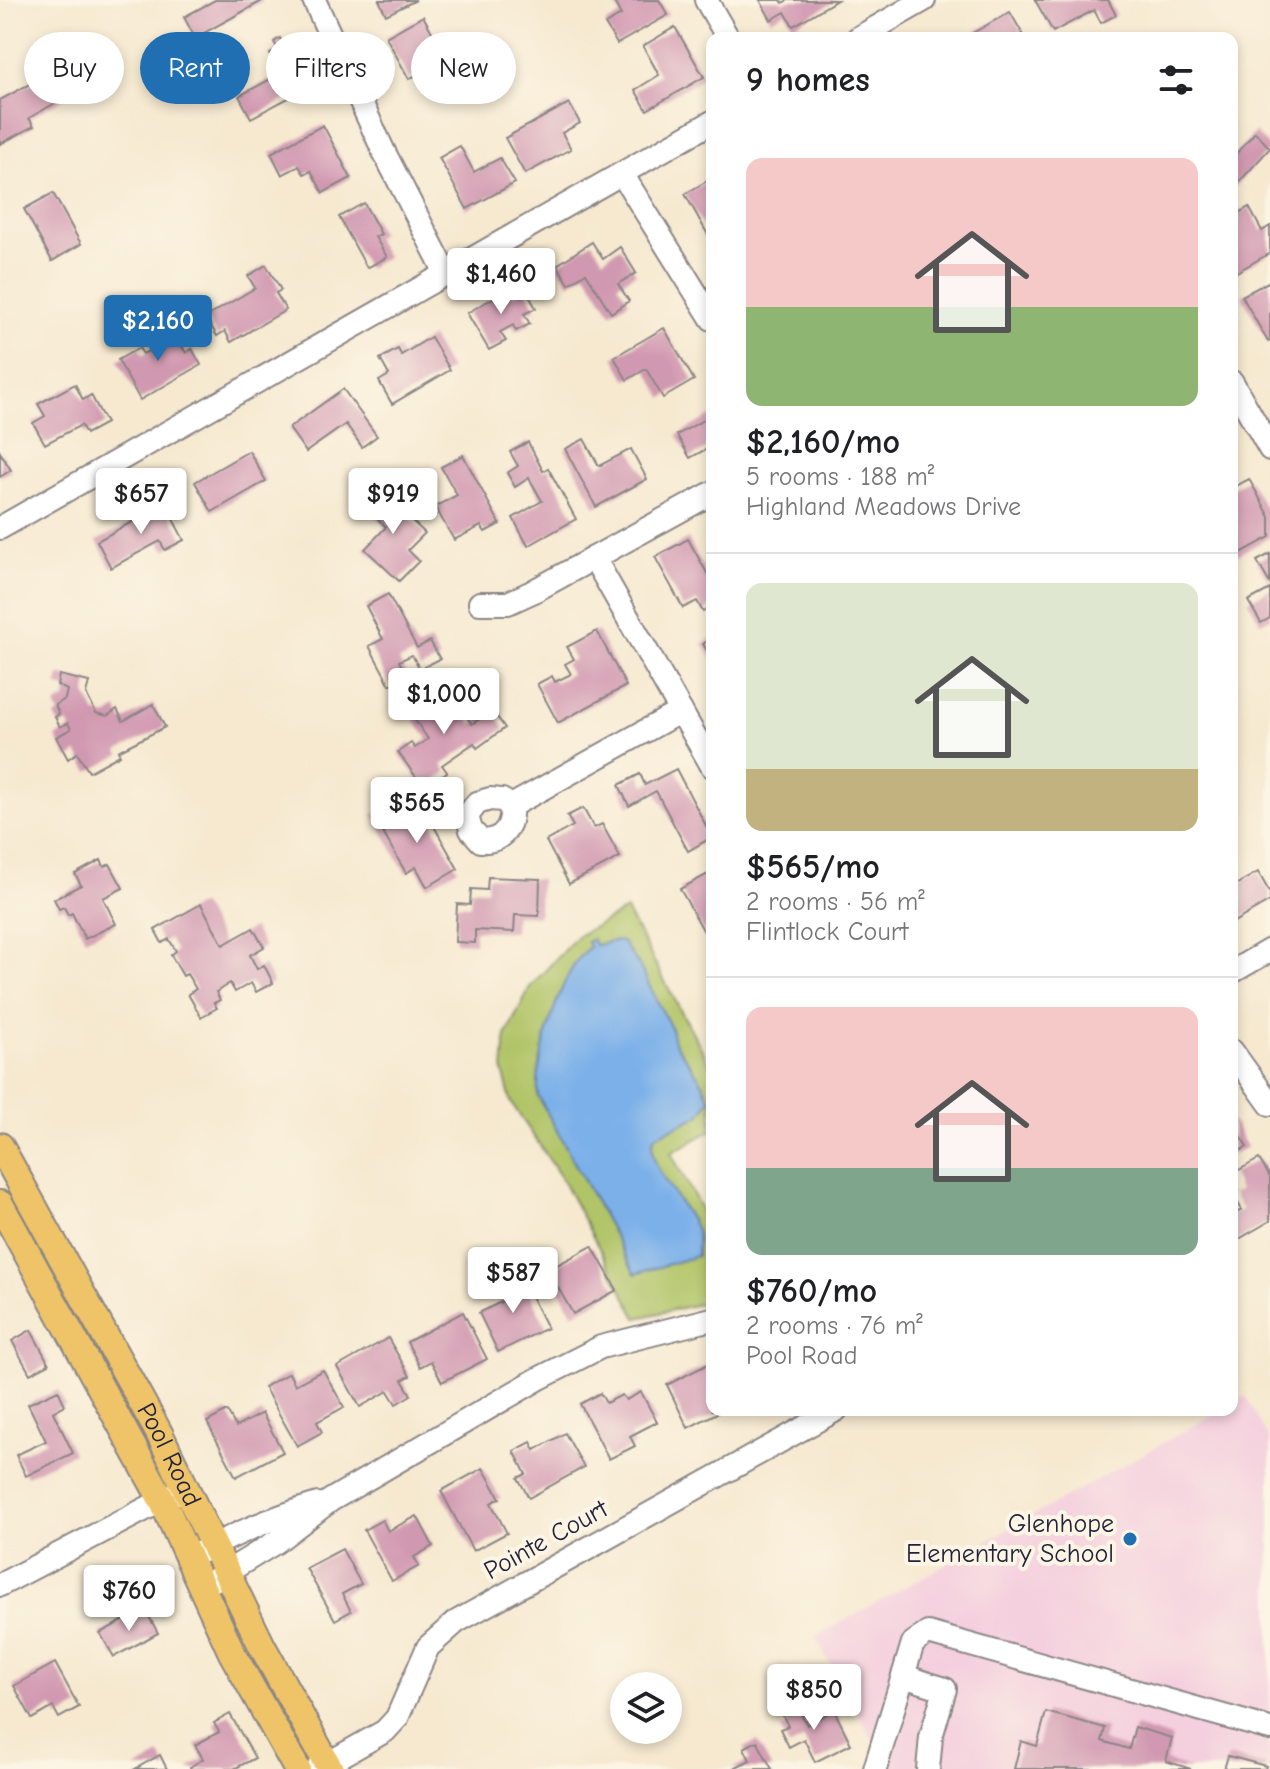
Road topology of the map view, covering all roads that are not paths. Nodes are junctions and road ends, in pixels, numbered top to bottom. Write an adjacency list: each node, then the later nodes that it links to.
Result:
1 (314, 0): 8 (street)
2 (706, 0): 4 (street)
3 (924, 0): 5 (street)
4 (725, 32)
5 (868, 32)
6 (706, 125): 7 (street)
7 (622, 174): 8 (street); 9 (street)
8 (447, 275): 13 (street)
9 (706, 309)
10 (1238, 393): 11 (street)
11 (1270, 449)
12 (706, 496): 14 (street)
13 (0, 528)
14 (594, 558): 15 (street); 16 (street)
15 (480, 603)
16 (681, 711): 17 (street); 18 (street)
17 (706, 755)
18 (511, 806)
19 (1270, 950): 20 (street)
20 (1238, 969)
21 (1238, 1059): 22 (street)
22 (1270, 1104)
23 (0, 1146): 27 (main road, Pool Road)
24 (0, 1204): 28 (main road, Pool Road)
25 (706, 1321): 29 (street)
26 (825, 1416): 37 (street, Pointe Court)
27 (187, 1486): 28 (street); 30 (main road, Pool Road)
28 (162, 1500): 31 (main road, Pool Road); 33 (street)
29 (331, 1500): 30 (street); 32 (street)
30 (213, 1546): 31 (street); 32 (main road, Pool Road)
31 (189, 1558): 34 (main road, Pool Road)
32 (225, 1574): 34 (street); 37 (main road, Pool Road)
33 (0, 1585)
34 (200, 1587): 38 (main road, Pool Road)
35 (903, 1676): 36 (street); 39 (street); 40 (street)
36 (1270, 1729)
37 (325, 1767)
38 (297, 1769)
39 (875, 1769)
40 (928, 1769)

